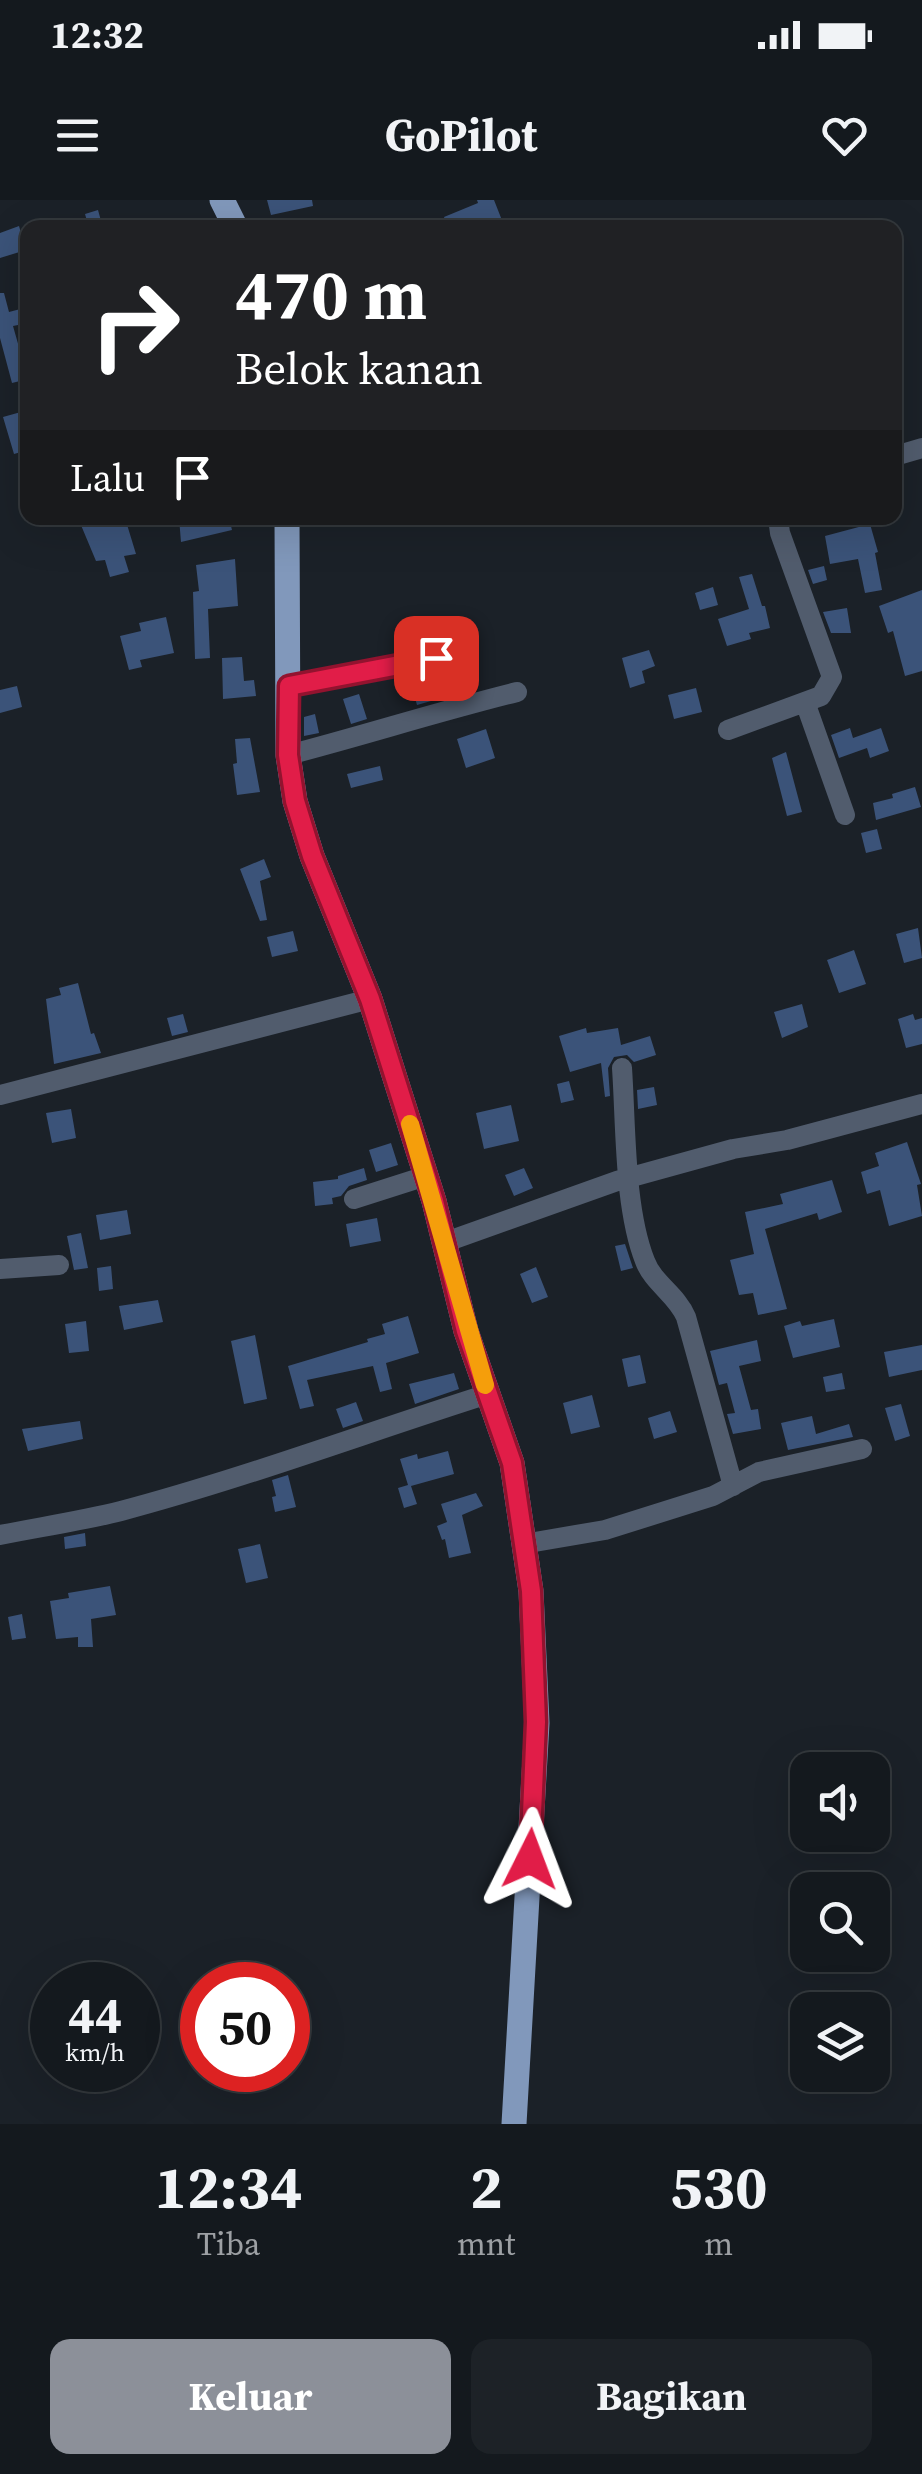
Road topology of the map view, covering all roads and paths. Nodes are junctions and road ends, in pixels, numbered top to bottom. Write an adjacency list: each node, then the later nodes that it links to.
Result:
1 (290, 525): 4 (main road)
2 (779, 525): 6 (street)
3 (436, 658): 4 (street)
4 (289, 686): 8 (main road)
5 (516, 692): 8 (street)
6 (805, 702): 7 (street); 9 (street)
7 (728, 730)
8 (288, 755): 10 (main road)
9 (844, 816)
10 (370, 999): 12 (street); 14 (main road)
11 (622, 1068): 15 (street)
12 (0, 1095)
13 (922, 1104): 15 (street)
14 (426, 1176): 16 (street); 17 (main road)
15 (628, 1179): 17 (street); 22 (street)
16 (354, 1199)
17 (444, 1243): 20 (main road)
18 (59, 1265): 19 (street)
19 (0, 1269)
20 (488, 1394): 23 (street); 24 (main road)
21 (862, 1449): 22 (street)
22 (733, 1486): 24 (street)
23 (0, 1534)
24 (523, 1544): 25 (main road)
25 (514, 2124)

